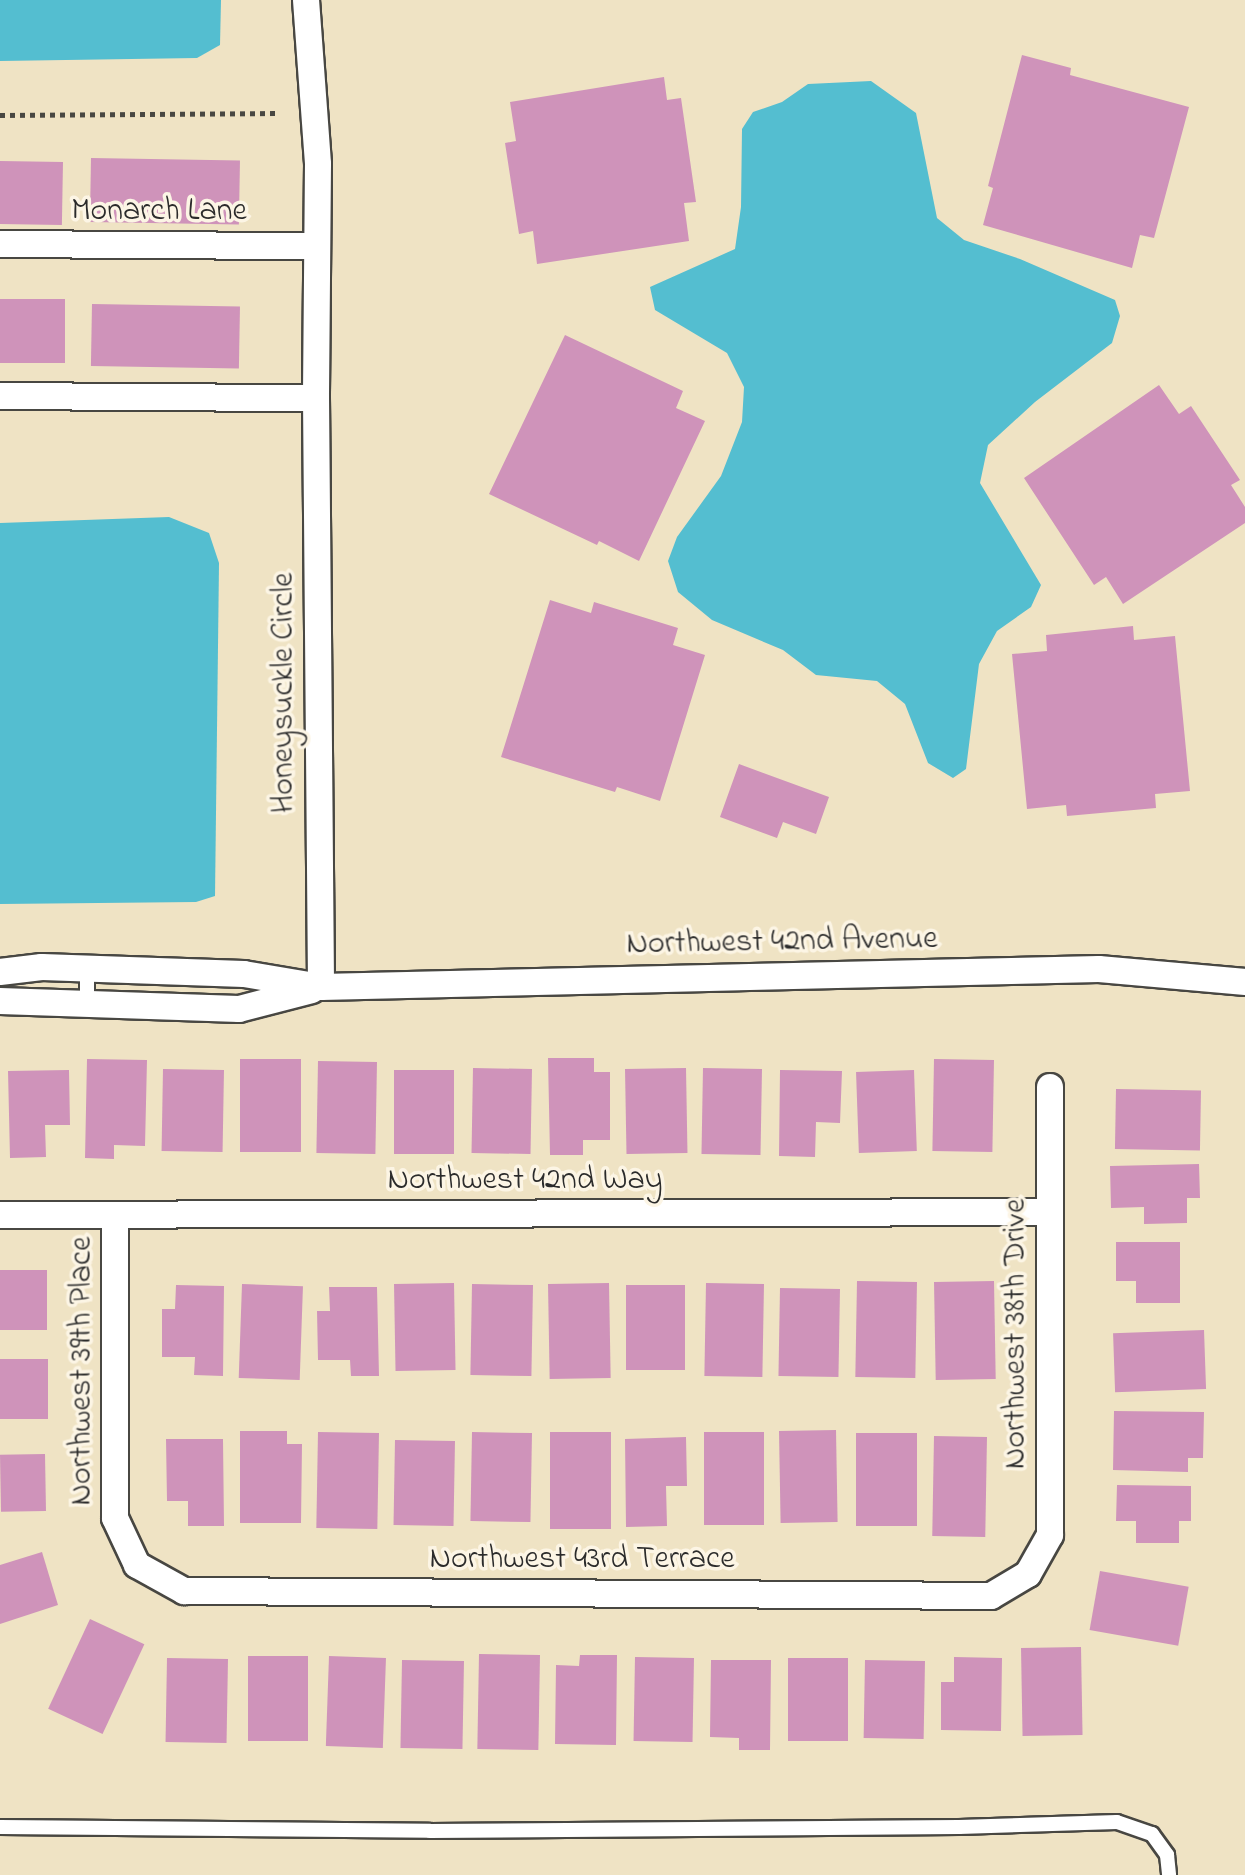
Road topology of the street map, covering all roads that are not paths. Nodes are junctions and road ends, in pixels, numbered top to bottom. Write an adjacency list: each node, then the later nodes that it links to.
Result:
1 (306, 0): 3 (street, Honeysuckle Circle)
2 (0, 244): 3 (street, Monarch Lane)
3 (317, 246): 5 (street, Honeysuckle Circle)
4 (0, 396): 5 (street)
5 (316, 398): 9 (street, Honeysuckle Circle)
6 (87, 969): 7 (street, Northwest 42nd Avenue); 9 (street, Northwest 42nd Avenue); 11 (lane)
7 (0, 972)
8 (1245, 982): 9 (street, Northwest 42nd Avenue)
9 (321, 987): 11 (street, Northwest 42nd Avenue)
10 (0, 1001): 11 (street, Northwest 42nd Avenue)
11 (87, 1006)
12 (1050, 1087): 13 (street, Northwest 38th Drive)
13 (1050, 1212): 15 (street, Northwest 42nd Way); 17 (street, Northwest 38th Drive)
14 (0, 1215): 15 (street, Northwest 42nd Way)
15 (115, 1215): 16 (street, Northwest 39th Place)
16 (137, 1564): 17 (street, Northwest 43rd Terrace)
17 (1028, 1574)
18 (0, 1827): 19 (lane)
19 (1169, 1875)

